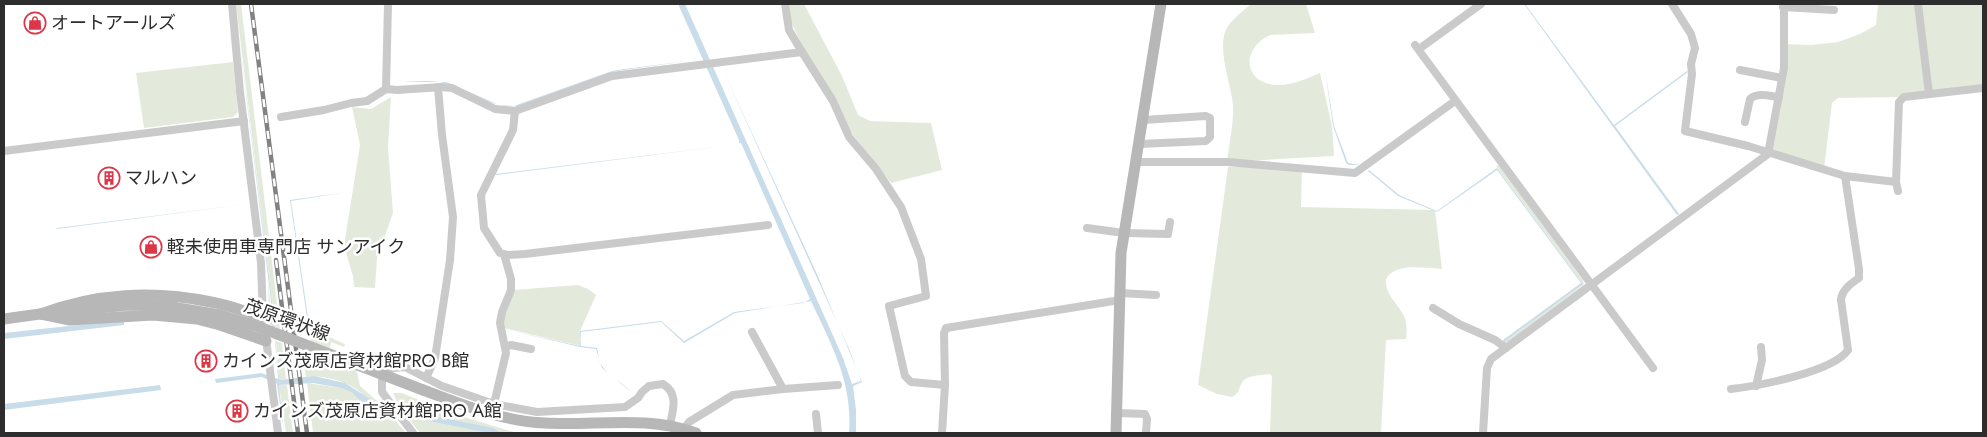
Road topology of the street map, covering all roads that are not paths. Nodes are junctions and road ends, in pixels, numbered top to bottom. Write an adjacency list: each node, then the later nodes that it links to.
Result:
1 (232, 4): 22 (street)
2 (388, 4): 15 (street)
3 (785, 4): 10 (street)
4 (1161, 4): 21 (main road)
5 (1481, 4): 18 (street)
6 (1672, 4): 26 (street)
7 (1918, 4): 16 (street)
8 (1784, 6): 9 (street); 12 (street)
9 (1834, 10)
10 (802, 52): 19 (street); 52 (street)
11 (1740, 70): 12 (street)
12 (1782, 78): 17 (street)
13 (438, 87): 15 (street); 19 (street); 50 (street)
14 (1983, 88): 16 (street)
15 (386, 89): 20 (street)
16 (1928, 94): 29 (street)
17 (1779, 97): 23 (street); 26 (street)
18 (1455, 101): 27 (street); 36 (street)
19 (515, 111): 35 (street)
20 (281, 117)
21 (1143, 120): 24 (main road); 24 (street)
22 (244, 121): 25 (street); 41 (street)
23 (1745, 122)
24 (1140, 144): 27 (main road)
25 (4, 151)
26 (1768, 154): 28 (street); 36 (street)
27 (1137, 162): 34 (main road)
28 (1845, 176): 29 (street); 53 (street)
29 (1896, 182): 30 (street)
30 (1898, 191)
31 (1170, 222): 34 (street)
32 (768, 225): 35 (street)
33 (1087, 228): 34 (street)
34 (1124, 233): 38 (main road)
35 (504, 254): 45 (street)
36 (1591, 285): 47 (street); 49 (street)
37 (1156, 295): 38 (street)
38 (1120, 297): 52 (street); 57 (main road)
39 (1433, 308): 47 (street)
40 (41, 314): 41 (main road); 42 (main road, 茂原環状線); 44 (main road); 59 (main road, 茂原環状線, bridge)
41 (263, 317): 44 (street)
42 (4, 319)
43 (752, 332): 54 (street)
44 (266, 341): 61 (street)
45 (506, 347): 48 (street); 56 (street)
46 (1761, 347): 53 (street)
47 (1506, 348): 68 (street)
48 (531, 349)
49 (1653, 368)
50 (426, 378): 56 (street); 62 (street)
51 (838, 385): 54 (street)
52 (945, 385): 65 (street)
53 (1756, 386): 55 (street)
54 (782, 389): 60 (street)
55 (1731, 389)
56 (494, 404): 59 (street)
57 (1118, 413): 66 (main road); 67 (street)
58 (816, 414): 64 (street)
59 (670, 425): 60 (main road, 茂原環状線)
60 (684, 429): 63 (main road, 茂原環状線)
61 (278, 433)
62 (413, 433)
63 (696, 433)
64 (818, 433)
65 (942, 433)
66 (1116, 433)
67 (1146, 433)
68 (1483, 433)

